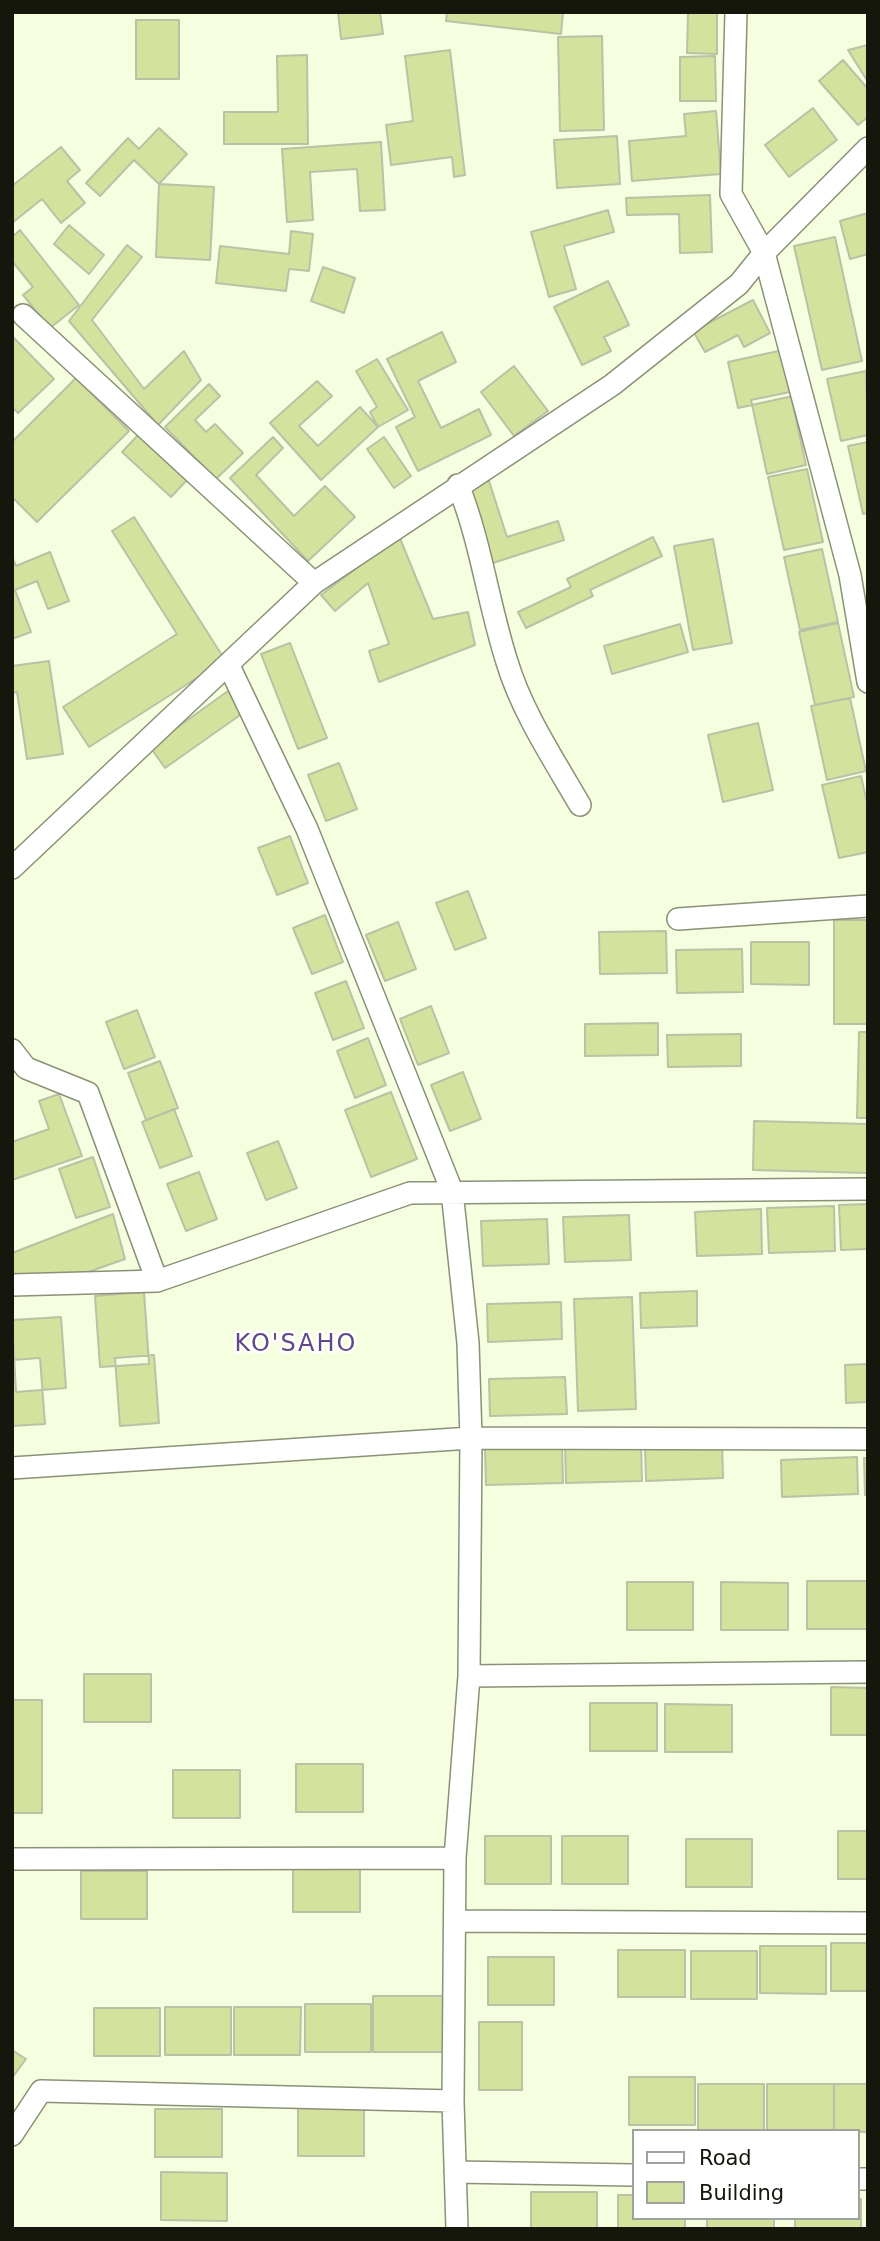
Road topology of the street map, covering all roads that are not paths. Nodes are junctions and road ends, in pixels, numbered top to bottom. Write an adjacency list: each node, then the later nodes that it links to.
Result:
1 (736, 12): 3 (street)
2 (868, 148): 3 (street)
3 (764, 253): 5 (street); 8 (street)
4 (23, 315): 6 (street)
5 (458, 485): 6 (street); 9 (street)
6 (314, 583): 7 (street)
7 (229, 666): 10 (street); 15 (street)
8 (868, 682)
9 (580, 805)
10 (12, 868)
11 (868, 906): 12 (street)
12 (678, 919)
13 (12, 1050): 16 (street)
14 (868, 1189): 15 (street)
15 (452, 1191): 16 (street); 18 (street)
16 (157, 1281): 17 (street)
17 (12, 1285)
18 (471, 1438): 19 (street); 20 (street); 22 (street)
19 (868, 1439)
20 (12, 1468)
21 (868, 1672): 22 (street)
22 (469, 1676): 24 (street)
23 (12, 1858): 24 (street)
24 (455, 1858): 25 (street)
25 (455, 1921): 26 (street); 27 (street)
26 (868, 1923)
27 (453, 2101): 28 (street); 29 (street)
28 (12, 2136)
29 (455, 2172): 30 (street); 31 (street)
30 (632, 2175)
31 (457, 2229)

